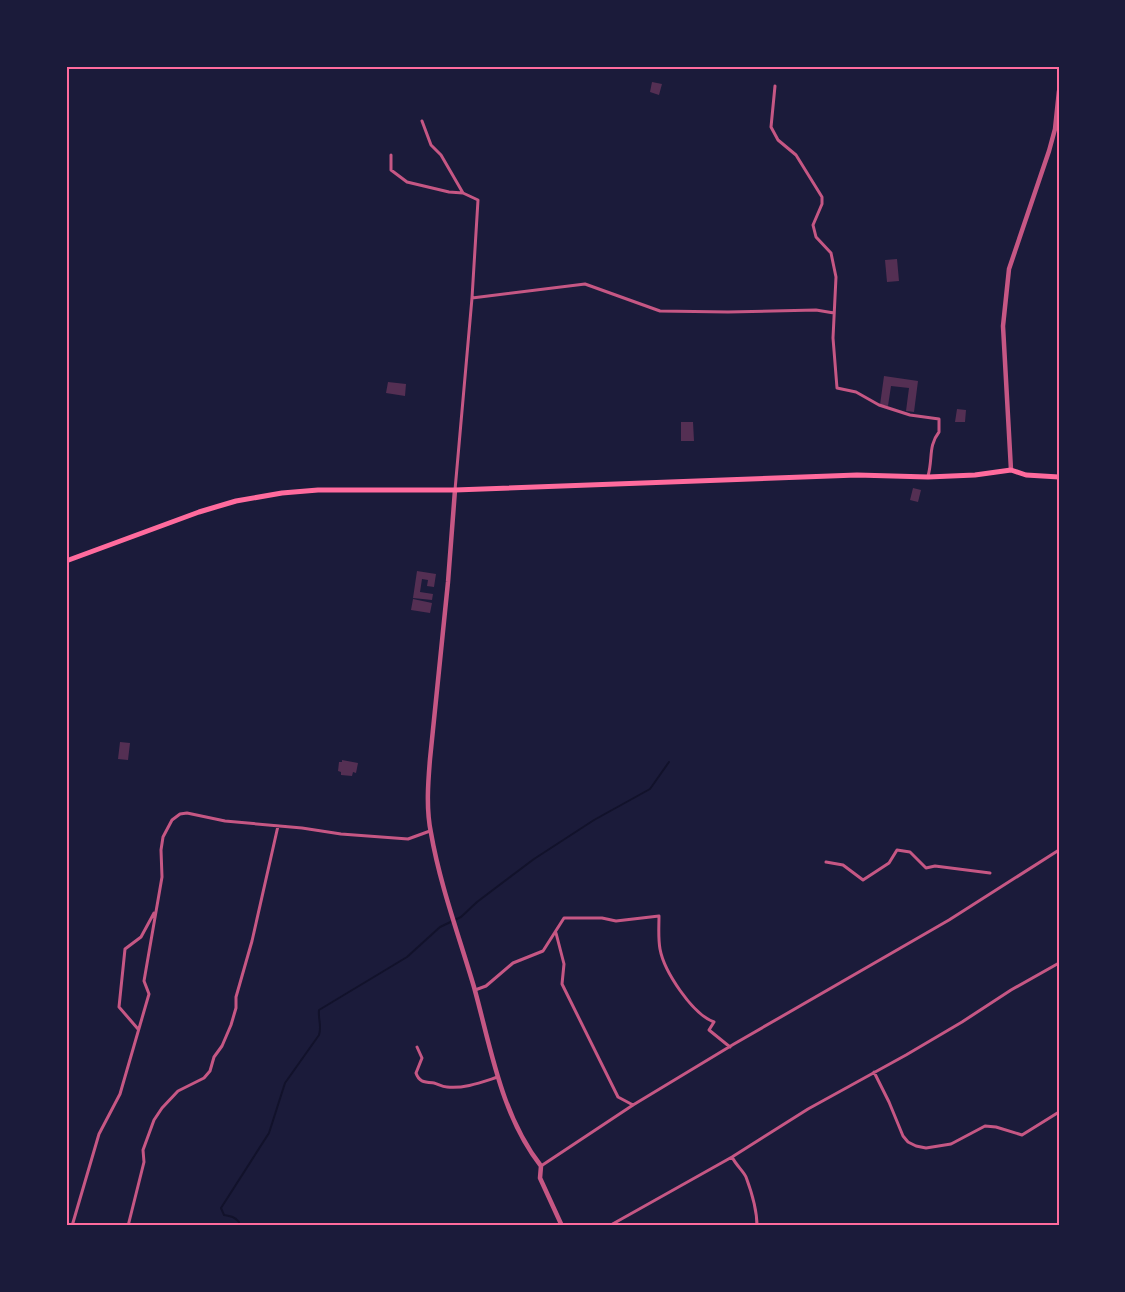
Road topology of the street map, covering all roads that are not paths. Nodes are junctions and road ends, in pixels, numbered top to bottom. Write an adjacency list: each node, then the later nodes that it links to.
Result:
1 (775, 86): 7 (street)
2 (1059, 91): 8 (street)
3 (422, 122): 5 (street)
4 (391, 155): 5 (street)
5 (464, 193): 6 (street)
6 (472, 298): 7 (street); 11 (street)
7 (834, 313): 9 (street)
8 (1011, 470): 9 (highway); 10 (highway)
9 (928, 477): 11 (highway)
10 (1059, 477)
11 (455, 490): 12 (highway); 14 (street)
12 (66, 561)
13 (278, 825): 14 (street); 18 (street); 32 (street)
14 (430, 831): 21 (street)
15 (1059, 850): 24 (street)
16 (826, 862): 17 (street)
17 (990, 873)
18 (155, 912): 22 (street); 22 (street)
19 (556, 931): 21 (street); 24 (street); 27 (street)
20 (1059, 963): 25 (street)
21 (475, 990): 26 (street)
22 (138, 1029): 31 (street)
23 (417, 1047): 26 (street)
24 (730, 1047): 27 (street)
25 (874, 1072): 28 (street); 29 (street)
26 (498, 1077): 30 (street)
27 (633, 1105): 30 (street)
28 (1059, 1112)
29 (732, 1157): 34 (street); 35 (street)
30 (541, 1166): 33 (street)
31 (72, 1226)
32 (128, 1226)
33 (562, 1226)
34 (609, 1226)
35 (757, 1226)

